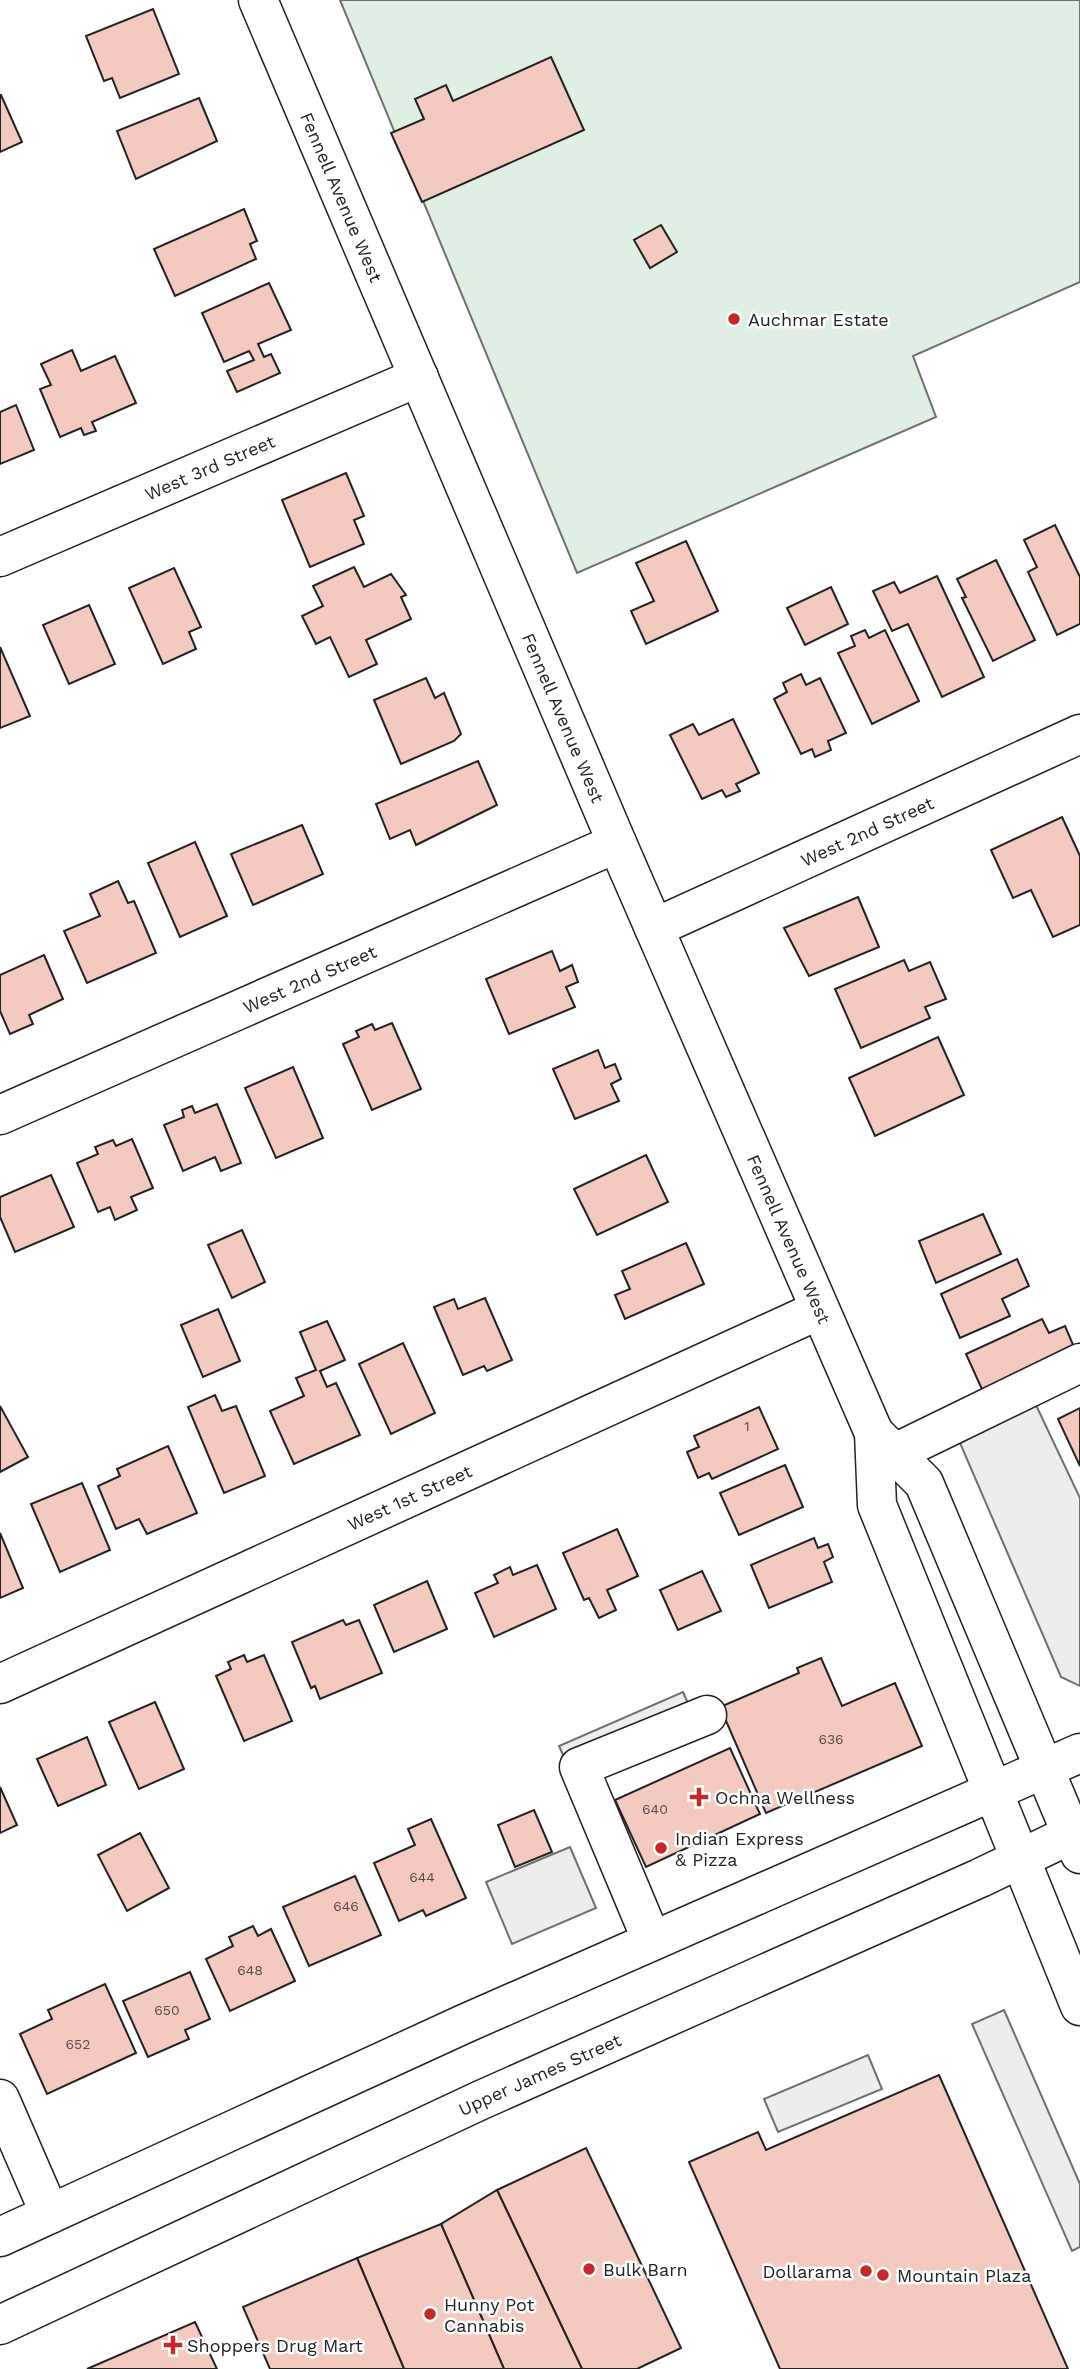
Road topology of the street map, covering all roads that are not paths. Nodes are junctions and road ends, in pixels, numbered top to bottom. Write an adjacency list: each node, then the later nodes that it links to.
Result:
1 (258, 0): 2 (main road, Fennell Avenue West)
2 (419, 377): 3 (main road, West 3rd Street); 5 (main road, Fennell Avenue West)
3 (0, 557)
4 (1080, 734): 6 (main road, West 2nd Street)
5 (617, 843): 6 (main road, Fennell Avenue West); 7 (main road, West 2nd Street)
6 (654, 928): 8 (main road, Fennell Avenue West)
7 (0, 1115)
8 (819, 1310): 10 (main road, Fennell Avenue West); 11 (main road, West 1st Street)
9 (1080, 1363): 10 (main road)
10 (884, 1443): 14 (main road, Fennell Avenue West); 15 (main road, Fennell Avenue West)
11 (0, 1684)
12 (707, 1715): 18 (main road)
13 (1080, 1752): 14 (main road)
14 (1043, 1769): 15 (main road); 16 (main road, Fennell Avenue West)
15 (993, 1791): 17 (main road, Fennell Avenue West); 18 (main road)
16 (1072, 1830): 17 (main road, Upper James Street)
17 (1014, 1843): 19 (main road, Fennell Avenue West); 23 (main road, Upper James Street)
18 (652, 1941): 21 (main road)
19 (1080, 2006)
20 (0, 2099): 21 (main road)
21 (50, 2214): 22 (main road)
22 (0, 2236)
23 (0, 2325)

